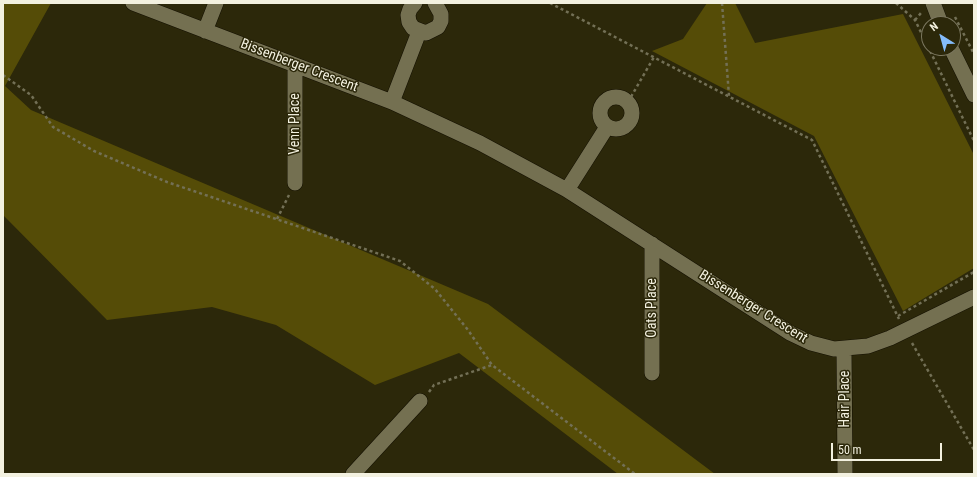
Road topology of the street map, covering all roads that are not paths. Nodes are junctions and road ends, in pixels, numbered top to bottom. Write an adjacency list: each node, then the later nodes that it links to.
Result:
1 (133, 3): 7 (street, Bissenberger Crescent)
2 (216, 3): 7 (street)
3 (415, 3): 8 (street)
4 (434, 3): 8 (street)
5 (933, 3): 6 (street)
6 (938, 16)
7 (206, 31): 10 (street, Bissenberger Crescent)
8 (419, 32): 12 (street)
9 (955, 56): 11 (street)
10 (295, 65): 12 (street, Bissenberger Crescent); 14 (street, Venn Place)
11 (974, 95)
12 (392, 102): 15 (street, Bissenberger Crescent)
13 (607, 127): 13 (street); 15 (street)
14 (295, 183)
15 (567, 190): 16 (street, Bissenberger Crescent)
16 (652, 244): 18 (street, Bissenberger Crescent); 19 (street, Oats Place)
17 (974, 297): 18 (street, Bissenberger Crescent)
18 (844, 349): 22 (street, Hair Place)
19 (652, 373)
20 (420, 401): 21 (street)
21 (352, 474)
22 (845, 474)

